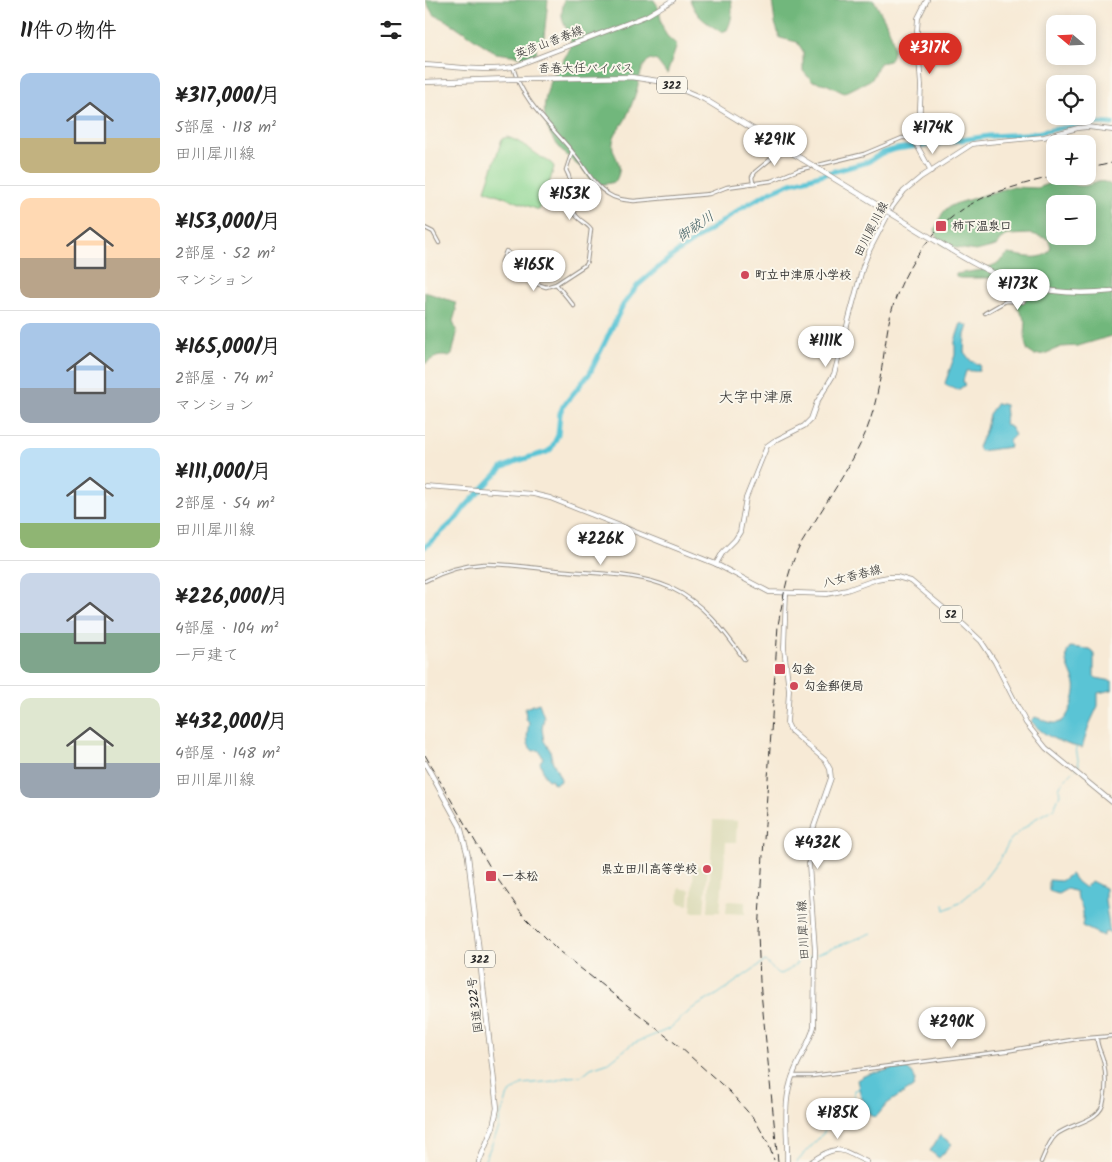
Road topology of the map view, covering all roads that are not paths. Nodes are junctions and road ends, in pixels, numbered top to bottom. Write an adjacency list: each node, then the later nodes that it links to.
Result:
1 (673, 0): 4 (main road, 英彦山香春線)
2 (927, 0): 7 (main road)
3 (425, 65): 4 (main road, 英彦山香春線)
4 (513, 67): 9 (street)
5 (425, 82): 8 (highway, 香春大任バイパス / 322, bridge)
6 (1112, 130): 10 (main road)
7 (914, 139): 10 (main road); 11 (street)
8 (785, 148): 11 (street); 16 (highway, 香春大任バイパス / 322, bridge)
9 (572, 152): 11 (street); 15 (street)
10 (931, 171): 21 (main road, 田川犀川線)
11 (753, 182)
12 (425, 228): 13 (street)
13 (439, 244)
14 (508, 266): 15 (street)
15 (556, 284): 18 (street)
16 (1032, 288): 17 (highway, 香春大任バイパス / 322); 19 (street)
17 (1112, 291)
18 (574, 306)
19 (985, 313)
20 (425, 486): 21 (main road, 八女香春線 / 52)
21 (716, 564): 23 (main road, 八女香春線 / 52)
22 (425, 581): 24 (street)
23 (786, 593): 26 (main road, 八女香春線 / 52); 29 (main road, 田川犀川線)
24 (744, 659)
25 (425, 763): 30 (highway, 国道322号 / 322)
26 (1112, 802)
27 (1112, 1036): 28 (street)
28 (1097, 1038): 29 (street); 34 (street)
29 (793, 1076): 31 (main road, 田川犀川線)
30 (479, 1162)
31 (787, 1162)
32 (811, 1162): 33 (main road)
33 (867, 1162)
34 (1041, 1162)

